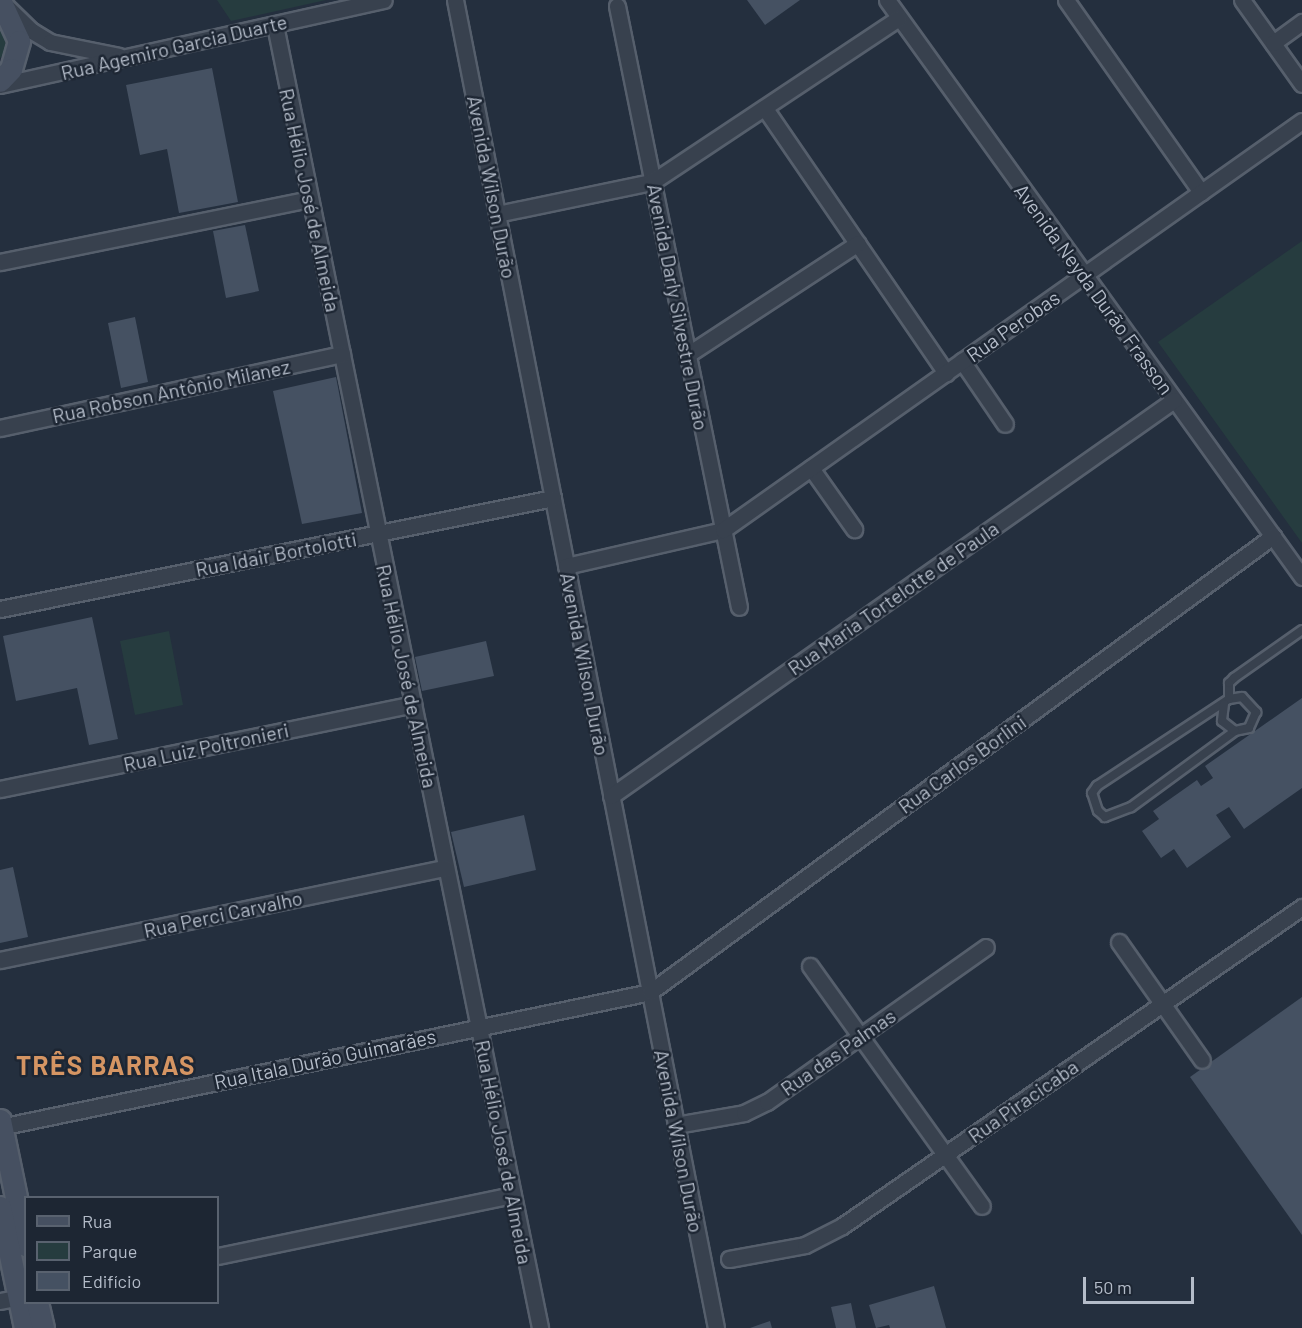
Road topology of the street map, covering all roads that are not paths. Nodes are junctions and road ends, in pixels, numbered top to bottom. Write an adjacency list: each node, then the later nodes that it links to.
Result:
1 (0, 0): 12 (street); 13 (main road)
2 (384, 0): 10 (street, Rua Agemiro Garcia Duarte)
3 (455, 0): 21 (street, Avenida Wilson Durão)
4 (887, 0): 8 (street, Avenida Neyda Durão Frasson)
5 (1066, 0): 19 (street)
6 (1242, 0): 11 (street)
7 (617, 6): 18 (street, Avenida Darly Silvestre Durão)
8 (900, 18): 16 (street); 24 (street, Avenida Neyda Durão Frasson)
9 (1302, 22): 11 (street)
10 (274, 25): 12 (street, Rua Agemiro Garcia Duarte); 20 (street, Rua Hélio José de Almeida)
11 (1273, 43): 14 (street)
12 (128, 57): 15 (street, Rua Agemiro Garcia Duarte)
13 (0, 81)
14 (1302, 84)
15 (0, 85)
16 (766, 110): 18 (street); 22 (street)
17 (1302, 121): 19 (street, Rua Perobas)
18 (652, 182): 21 (street); 26 (street, Avenida Darly Silvestre Durão)
19 (1201, 192): 24 (street, Rua Perobas)
20 (310, 199): 23 (street); 25 (street, Rua Hélio José de Almeida)
21 (497, 214): 33 (street, Avenida Wilson Durão)
22 (858, 243): 26 (street); 28 (street)
23 (0, 262)
24 (1084, 276): 27 (street, Rua Perobas); 29 (street, Avenida Neyda Durão Frasson)
25 (342, 354): 31 (street, Rua Robson Antônio Milanez); 36 (street, Rua Hélio José de Almeida)
26 (687, 355): 35 (street, Avenida Darly Silvestre Durão)
27 (962, 361): 28 (street, Rua Perobas); 30 (street)
28 (946, 372): 32 (street, Rua Perobas)
29 (1174, 400): 37 (street, Avenida Neyda Durão Frasson); 47 (street, Rua Maria Tortelotte de Paula)
30 (1005, 424)
31 (0, 429)
32 (811, 468): 34 (street); 35 (street, Rua Perobas)
33 (553, 498): 36 (street, Rua Idair Bortolotti); 38 (street, Avenida Wilson Durão)
34 (854, 529)
35 (723, 530): 38 (street); 40 (street, Avenida Darly Silvestre Durão)
36 (378, 533): 41 (street, Rua Idair Bortolotti); 44 (street, Rua Hélio José de Almeida)
37 (1274, 536): 39 (street, Avenida Neyda Durão Frasson); 54 (street, Rua Carlos Borlini)
38 (566, 566): 47 (street, Avenida Wilson Durão)
39 (1302, 577)
40 (739, 607)
41 (0, 609)
42 (1302, 631): 43 (lane)
43 (1226, 701): 45 (lane); 45 (lane); 45 (lane)
44 (413, 704): 46 (street, Rua Luiz Poltronieri); 48 (street, Rua Hélio José de Almeida)
45 (1235, 731)
46 (0, 789)
47 (611, 795): 54 (street, Avenida Wilson Durão)
48 (446, 868): 52 (street, Rua Perci Carvalho); 56 (street, Rua Hélio José de Almeida)
49 (1302, 907): 55 (street, Rua Piracicaba)
50 (1119, 942): 55 (street)
51 (986, 946): 57 (street, Rua das Palmas)
52 (0, 960)
53 (810, 966): 57 (street)
54 (650, 992): 56 (street, Rua Itala Durão Guimarães); 60 (street, Avenida Wilson Durão)
55 (1162, 1004): 58 (street); 61 (street, Rua Piracicaba)
56 (479, 1027): 59 (street, Rua Itala Durão Guimarães); 62 (street, Rua Hélio José de Almeida)
57 (861, 1036): 60 (street, Rua das Palmas); 61 (street)
58 (1202, 1060)
59 (0, 1124): 65 (main road)
60 (676, 1125): 72 (street, Avenida Wilson Durão)
61 (945, 1155): 63 (street); 67 (street, Rua Piracicaba)
62 (513, 1196): 66 (street); 71 (street, Rua Hélio José de Almeida)
63 (982, 1206)
64 (0, 1207): 68 (main road)
65 (24, 1236)
66 (219, 1256)
67 (729, 1259)
68 (20, 1299): 69 (main road); 70 (main road)
69 (25, 1328)
70 (43, 1328)
71 (540, 1328)
72 (716, 1328)

